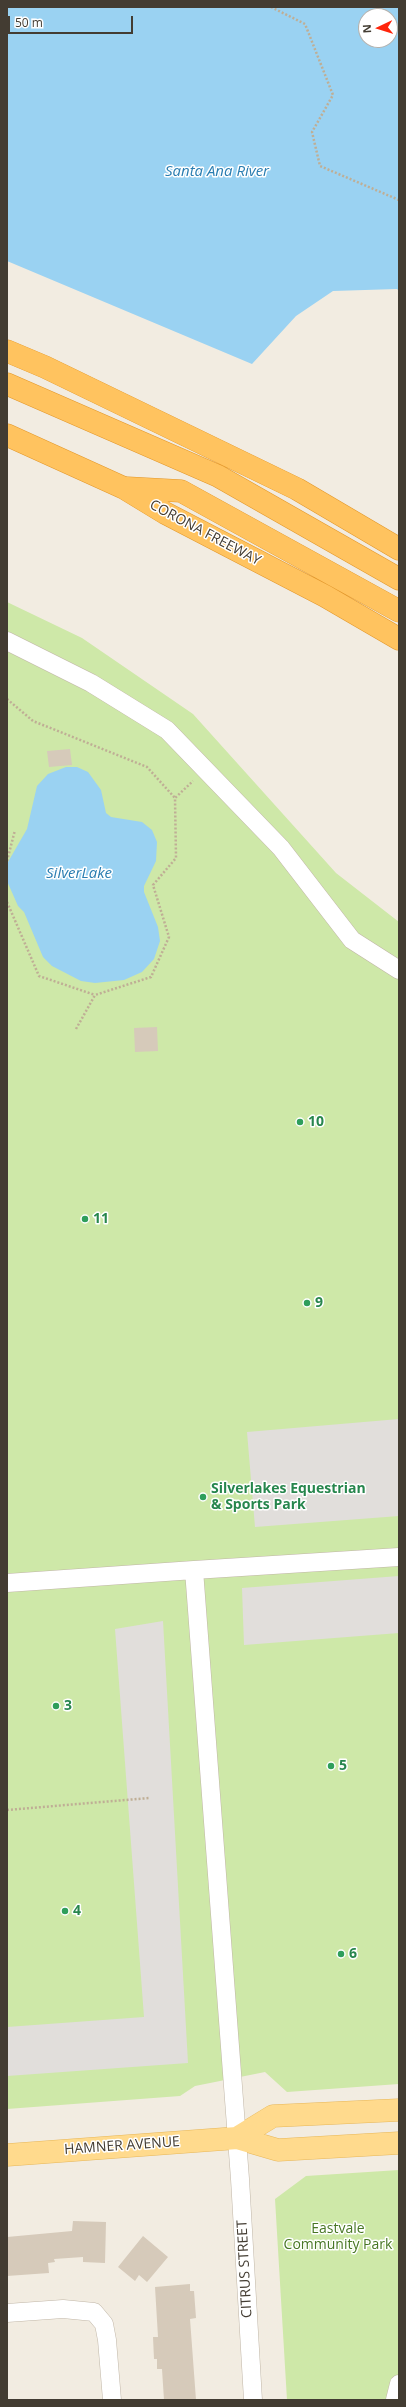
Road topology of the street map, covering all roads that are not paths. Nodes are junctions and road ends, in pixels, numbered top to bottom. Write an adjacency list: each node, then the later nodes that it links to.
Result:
1 (7, 351): 5 (highway)
2 (7, 384): 6 (highway)
3 (7, 435): 4 (highway, CORONA FREEWAY)
4 (124, 488): 7 (highway); 8 (highway, CORONA FREEWAY)
5 (399, 549)
6 (399, 579)
7 (399, 611)
8 (399, 639)
9 (7, 641): 10 (street)
10 (399, 970)
11 (399, 1557): 12 (street)
12 (194, 1570): 13 (street); 15 (street, CITRUS STREET)
13 (7, 1583)
14 (399, 2110): 15 (main road, HAMNER AVENUE)
15 (237, 2138): 16 (main road, HAMNER AVENUE); 17 (main road, HAMNER AVENUE); 21 (street, CITRUS STREET)
16 (399, 2143)
17 (7, 2155)
18 (7, 2313): 20 (street)
19 (399, 2384): 22 (street)
20 (112, 2400)
21 (253, 2400)
22 (395, 2400)

